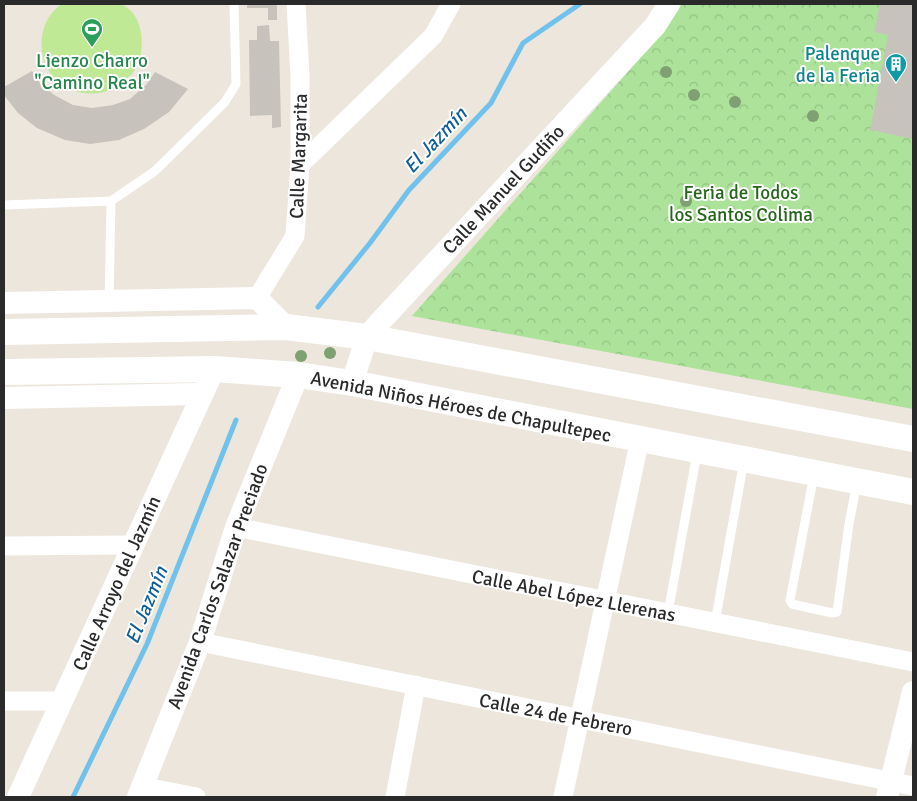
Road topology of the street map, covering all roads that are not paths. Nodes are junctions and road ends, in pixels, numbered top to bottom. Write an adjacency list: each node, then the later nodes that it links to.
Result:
1 (234, 4): 6 (lane)
2 (296, 4): 5 (street, Calle Margarita)
3 (451, 4): 5 (street)
4 (669, 4): 13 (street, Calle Manuel Gudiño)
5 (300, 166): 8 (street, Calle Margarita)
6 (110, 201): 7 (lane); 9 (lane)
7 (4, 205)
8 (257, 298): 9 (street); 11 (street)
9 (109, 301): 10 (street)
10 (4, 303)
11 (286, 327): 12 (main road); 13 (main road)
12 (4, 332)
13 (367, 337): 17 (street, Calle Manuel Gudiño); 21 (main road)
14 (214, 369): 15 (main road, Avenida Niños Héroes de Chapultepec); 16 (main road, Avenida Niños Héroes de Chapultepec); 18 (street, Calle Arroyo del Jazmín)
15 (4, 372)
16 (298, 376): 17 (main road, Avenida Niños Héroes de Chapultepec); 27 (street, Avenida Carlos Salazar Preciado)
17 (352, 383): 20 (main road, Avenida Niños Héroes de Chapultepec)
18 (201, 394): 19 (street); 28 (street, Calle Arroyo del Jazmín)
19 (4, 398)
20 (640, 439): 22 (main road, Avenida Niños Héroes de Chapultepec); 30 (street)
21 (913, 439)
22 (697, 450): 23 (main road, Avenida Niños Héroes de Chapultepec); 31 (lane)
23 (744, 459): 24 (main road, Avenida Niños Héroes de Chapultepec); 32 (lane)
24 (814, 473): 25 (main road, Avenida Niños Héroes de Chapultepec); 25 (lane)
25 (857, 481): 26 (main road, Avenida Niños Héroes de Chapultepec)
26 (913, 492)
27 (236, 527): 30 (street, Calle Abel López Llerenas); 33 (street, Avenida Carlos Salazar Preciado)
28 (132, 545): 29 (street); 38 (street, Calle Arroyo del Jazmín)
29 (4, 546)
30 (605, 601): 31 (street, Calle Abel López Llerenas); 39 (street)
31 (668, 613): 32 (street, Calle Abel López Llerenas)
32 (715, 622): 34 (street, Calle Abel López Llerenas)
33 (200, 642): 35 (street, Calle 24 de Febrero); 42 (street, Avenida Carlos Salazar Preciado)
34 (913, 662)
35 (416, 685): 39 (street, Calle 24 de Febrero); 45 (street)
36 (913, 692): 41 (street)
37 (4, 701): 38 (street)
38 (63, 701): 43 (street, Calle Arroyo del Jazmín)
39 (580, 718): 41 (street, Calle 24 de Febrero); 46 (street)
40 (913, 786): 41 (street, Calle 24 de Febrero)
41 (889, 789)
42 (140, 792): 44 (street)
43 (18, 797)
44 (196, 797)
45 (395, 797)
46 (563, 797)

